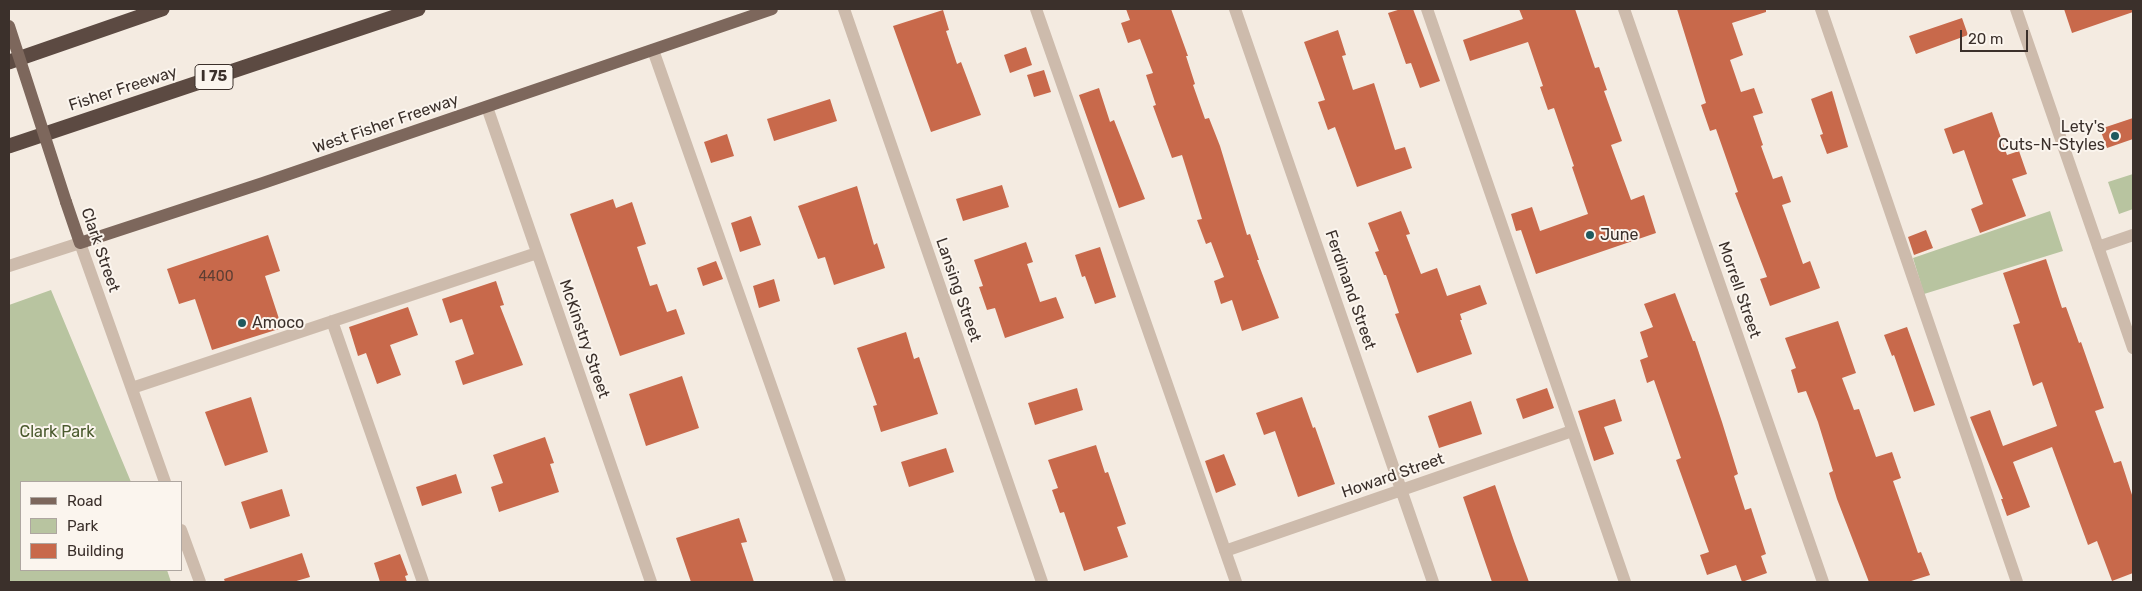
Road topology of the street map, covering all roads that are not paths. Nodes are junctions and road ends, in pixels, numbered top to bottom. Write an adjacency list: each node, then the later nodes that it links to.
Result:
1 (162, 9): 13 (highway)
2 (418, 9): 15 (highway, Fisher Freeway / I 75)
3 (772, 9): 12 (main road, West Fisher Freeway)
4 (844, 9): 33 (street, Lansing Street)
5 (1036, 9): 28 (street)
6 (1236, 9): 26 (street, Ferdinand Street)
7 (1427, 9): 24 (street)
8 (1624, 9): 37 (street, Morrell Street)
9 (1820, 9): 38 (street)
10 (2016, 9): 18 (street)
11 (9, 26): 17 (main road, Clark Street, bridge)
12 (653, 50): 14 (main road, West Fisher Freeway); 32 (street)
13 (9, 62)
14 (487, 106): 17 (main road, West Fisher Freeway); 19 (street, McKinstry Street)
15 (9, 146)
16 (2133, 235): 18 (street)
17 (80, 243): 20 (street, West Fisher Freeway); 23 (street, Clark Street)
18 (2098, 247): 22 (street)
19 (537, 253): 21 (street); 31 (street, McKinstry Street)
20 (9, 266)
21 (332, 322): 23 (street); 30 (street)
22 (2133, 348)
23 (132, 388): 25 (street, Clark Street)
24 (1572, 431): 26 (street, Howard Street); 36 (street)
25 (164, 481)
26 (1402, 490): 28 (street, Howard Street); 35 (street, Ferdinand Street)
27 (182, 533): 29 (street)
28 (1225, 551): 34 (street)
29 (200, 582)
30 (423, 582)
31 (651, 582)
32 (840, 582)
33 (1042, 582)
34 (1236, 582)
35 (1433, 582)
36 (1625, 582)
37 (1823, 582)
38 (2017, 582)

